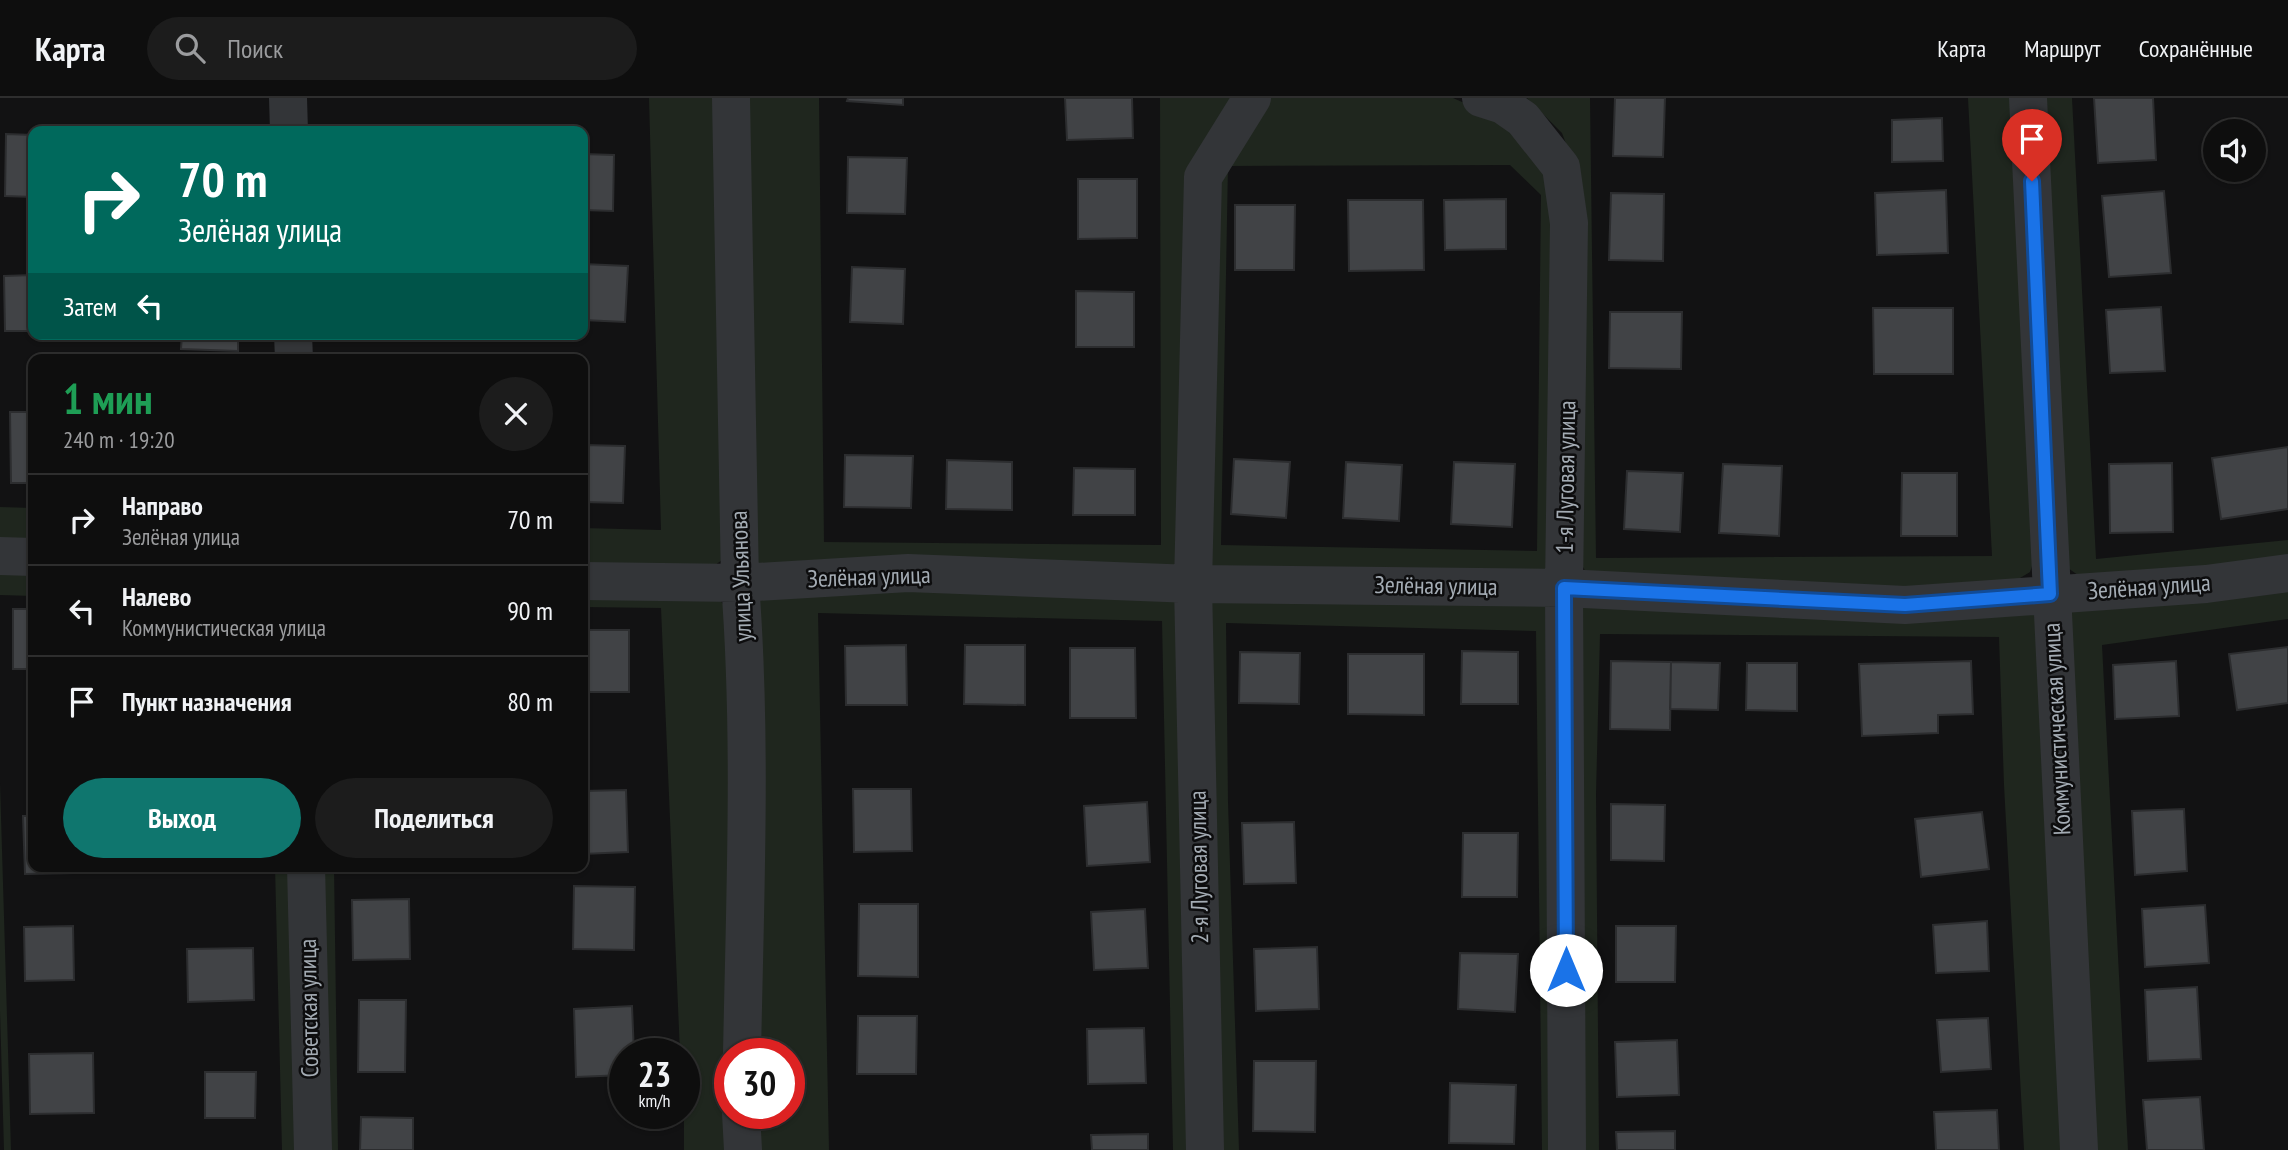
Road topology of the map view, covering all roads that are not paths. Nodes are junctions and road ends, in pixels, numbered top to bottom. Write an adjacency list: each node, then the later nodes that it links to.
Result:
1 (288, 98): 6 (street)
2 (731, 98): 11 (street, улица Ульянова)
3 (1252, 98): 12 (street)
4 (1480, 98): 13 (street, 1-я Луговая улица)
5 (2028, 98): 14 (street, Коммунистическая улица)
6 (289, 126)
7 (0, 556): 8 (street)
8 (28, 557)
9 (2288, 573): 14 (street, Зелёная улица)
10 (588, 581): 11 (street, Зелёная улица)
11 (740, 583): 12 (street, Зелёная улица); 16 (street, улица Ульянова)
12 (1193, 584): 13 (street, Зелёная улица); 20 (street, 2-я Луговая улица)
13 (1564, 588): 14 (street, Зелёная улица); 21 (street, 1-я Луговая улица)
14 (2050, 594): 22 (street, Коммунистическая улица)
15 (306, 872): 18 (street, Советская улица)
16 (742, 1038)
17 (742, 1129): 19 (street)
18 (313, 1150)
19 (743, 1150)
20 (1205, 1150)
21 (1567, 1150)
22 (2079, 1150)

